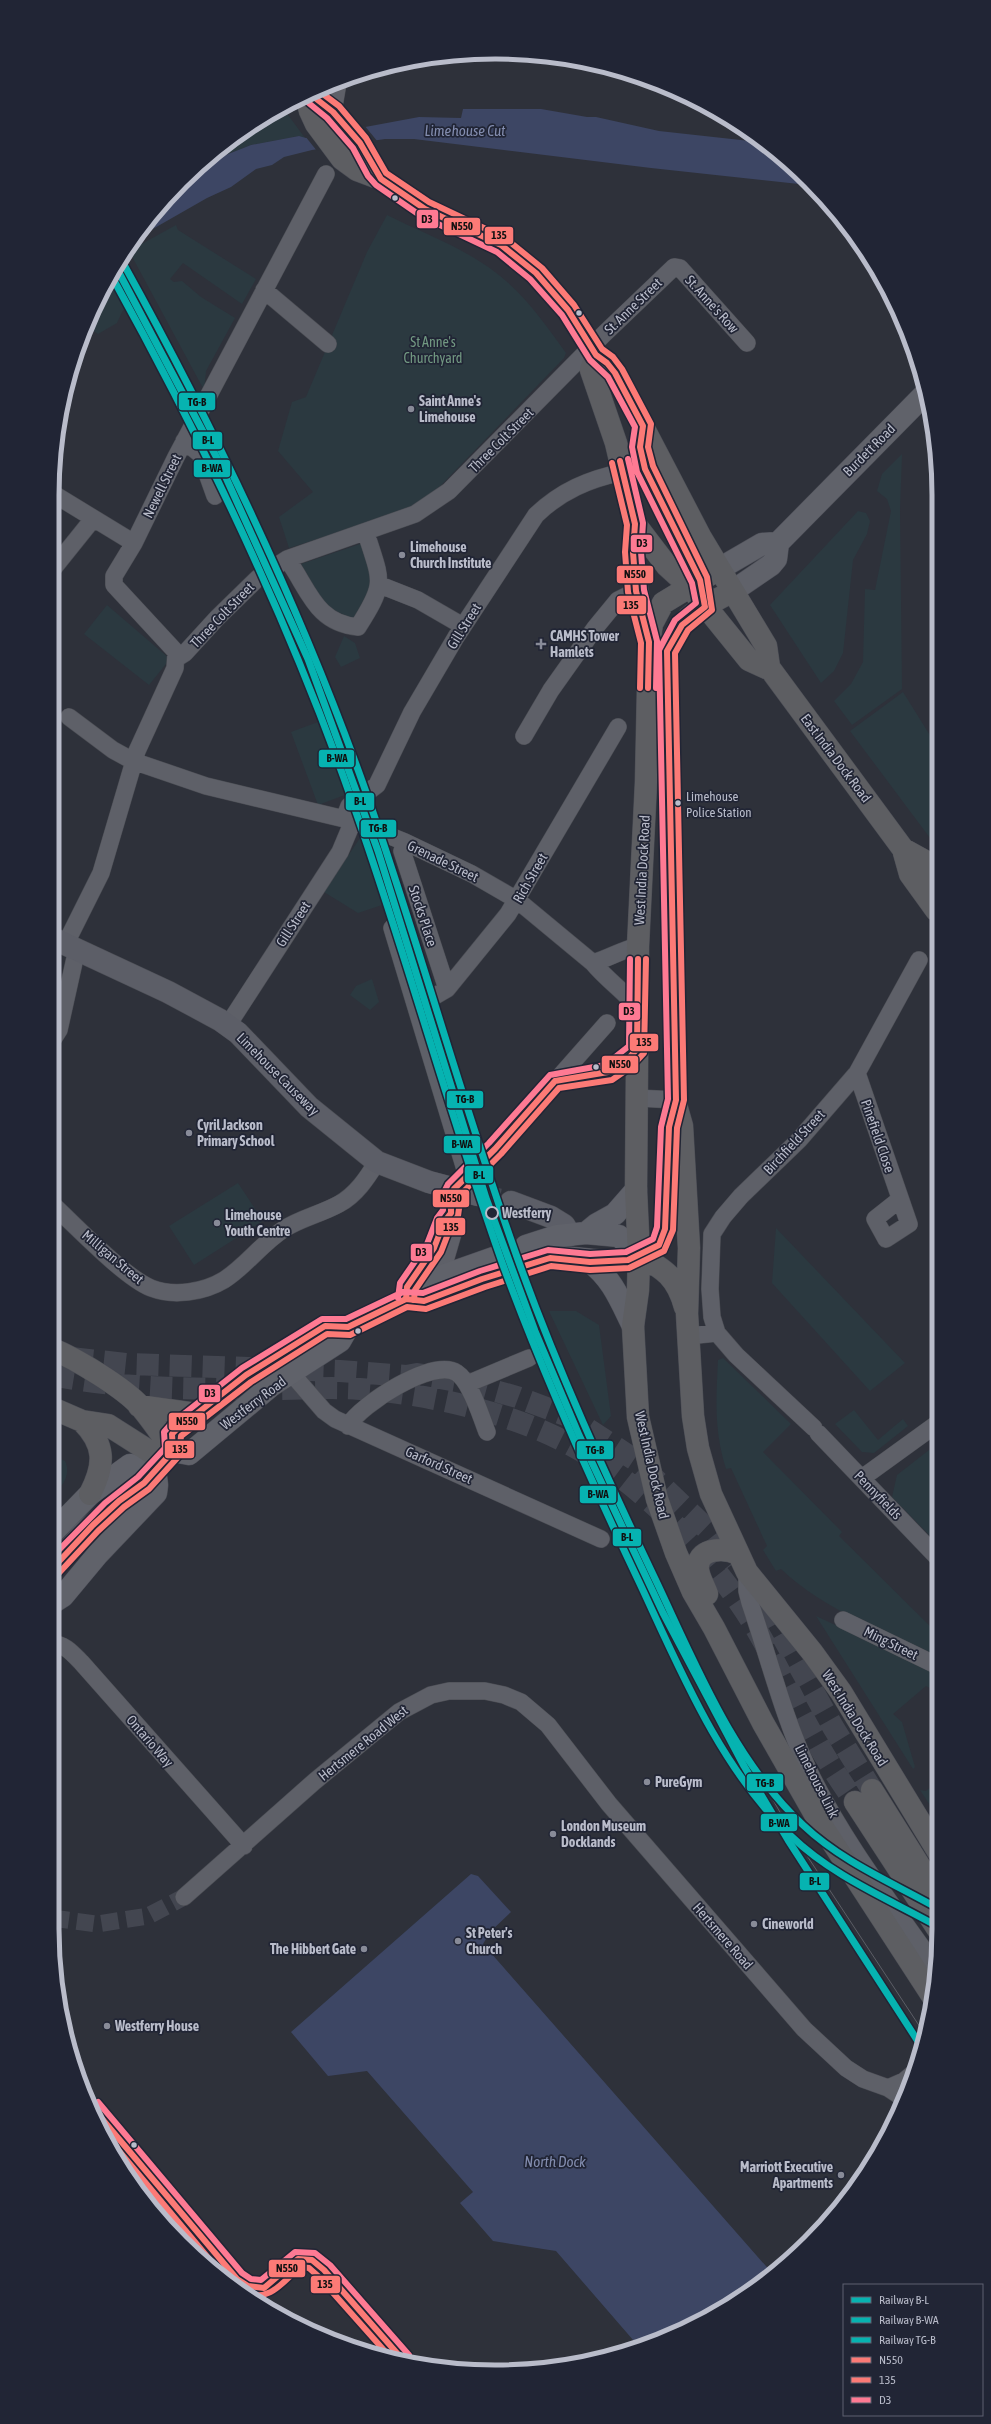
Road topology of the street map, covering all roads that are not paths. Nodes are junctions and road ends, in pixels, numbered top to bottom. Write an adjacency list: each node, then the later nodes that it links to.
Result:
1 (336, 89): 4 (street)
2 (314, 99): 4 (highway)
3 (308, 101): 4 (highway)
4 (329, 118): 6 (highway); 6 (highway)
5 (326, 174): 8 (street, Newell Street)
6 (381, 179): 11 (highway)
7 (676, 266): 9 (street, St. Anne's Row); 11 (street, St. Anne Street)
8 (264, 290): 10 (street); 14 (street, Newell Street)
9 (747, 343)
10 (328, 344)
11 (594, 351): 13 (highway); 15 (highway); 20 (street, Three Colt Street)
12 (921, 398): 22 (main road, Burdett Road)
13 (643, 426): 25 (highway); 26 (highway)
14 (184, 441): 16 (street); 21 (street, Newell Street)
15 (623, 472): 19 (highway); 31 (street, Gill Street)
16 (216, 496)
17 (59, 497): 18 (street)
18 (93, 519): 21 (street); 24 (street)
19 (635, 524): 26 (highway); 28 (highway, West India Dock Road)
20 (366, 532): 23 (street, Three Colt Street); 27 (street)
21 (134, 543): 33 (street, Newell Street)
22 (778, 543): 25 (main road); 29 (main road)
23 (287, 559): 27 (street); 33 (street, Three Colt Street)
24 (59, 561)
25 (719, 569): 26 (highway, West India Dock Road); 29 (highway)
26 (695, 584): 30 (highway); 32 (highway, West India Dock Road)
27 (380, 585): 31 (street)
28 (636, 591): 32 (highway, West India Dock Road); 37 (street)
29 (733, 591): 30 (highway, West India Dock Road); 34 (highway)
30 (705, 607): 34 (highway); 60 (highway, West India Dock Road)
31 (463, 626): 39 (street, Gill Street)
32 (649, 642): 47 (highway, West India Dock Road)
33 (177, 658): 38 (street, Three Colt Street)
34 (768, 667): 41 (highway, East India Dock Road)
35 (69, 717): 38 (street, Grenade Street)
36 (618, 727): 43 (street, Rich Street)
37 (524, 736)
38 (133, 761): 39 (street, Grenade Street); 46 (street, Three Colt Street)
39 (348, 820): 40 (street, Grenade Street); 54 (street, Gill Street)
40 (405, 842): 43 (street, Grenade Street); 50 (street, Stocks Place)
41 (903, 849): 42 (highway, East India Dock Road); 44 (highway, East India Dock Road)
42 (932, 868)
43 (517, 900): 49 (street, Grenade Street); 50 (street, Rich Street)
44 (932, 904)
45 (392, 928): 51 (street)
46 (65, 943): 54 (street, Limehouse Causeway); 55 (street, Three Colt Street)
47 (638, 946): 49 (street); 52 (highway, West India Dock Road)
48 (919, 960): 57 (street, Birchfield Street)
49 (593, 963): 52 (street, Grenade Street)
50 (447, 989): 51 (street, Rich Street)
51 (416, 1007): 63 (street)
52 (639, 1009): 56 (highway, West India Dock Road)
53 (606, 1023): 58 (street)
54 (228, 1025): 62 (street, Limehouse Causeway)
55 (59, 1030)
56 (637, 1049): 58 (street); 59 (highway, West India Dock Road)
57 (856, 1073): 66 (street, Pinefield Close); 81 (street, Birchfield Street)
58 (555, 1081): 61 (street)
59 (637, 1098): 60 (street); 64 (highway, West India Dock Road)
60 (676, 1103): 73 (highway); 78 (highway, West India Dock Road)
61 (494, 1150)
62 (377, 1162): 63 (street, Limehouse Causeway); 68 (street, Milligan Street)
63 (464, 1180): 65 (street, Limehouse Causeway); 70 (street)
64 (636, 1190): 71 (main road); 73 (highway, West India Dock Road)
65 (478, 1195)
66 (899, 1200)
67 (511, 1202): 69 (street)
68 (59, 1210)
69 (534, 1212): 71 (street); 72 (street)
70 (451, 1213): 76 (street); 77 (street)
71 (578, 1234): 72 (main road); 73 (main road)
72 (533, 1250): 74 (main road)
73 (639, 1255): 74 (main road); 78 (highway); 79 (highway, West India Dock Road)
74 (590, 1262): 79 (main road)
75 (502, 1264): 76 (main road, Westferry Road)
76 (443, 1285): 77 (main road, Westferry Road)
77 (406, 1299): 80 (main road, Westferry Road)
78 (687, 1314): 82 (highway, West India Dock Road)
79 (633, 1326): 104 (highway, West India Dock Road)
80 (348, 1327): 85 (main road, Westferry Road); 89 (main road, Westferry Road)
81 (717, 1333): 82 (street); 95 (street, Pennyfields)
82 (688, 1336): 101 (highway, West India Dock Road)
83 (59, 1352): 87 (highway)
84 (529, 1358): 86 (street)
85 (292, 1374): 91 (street, Garford Street); 94 (main road, Westferry Road)
86 (467, 1384): 91 (street); 93 (street)
87 (139, 1406): 89 (highway); 94 (highway)
88 (59, 1411): 90 (highway)
89 (196, 1414): 94 (main road, Westferry Road)
90 (82, 1420): 94 (highway); 96 (highway)
91 (348, 1426): 98 (street, Garford Street)
92 (932, 1427): 95 (street)
93 (488, 1432)
94 (163, 1460): 96 (main road, Westferry Road); 100 (street, Westferry Road); 102 (main road, Westferry Road)
95 (862, 1478): 99 (street, Pennyfields)
96 (90, 1494): 97 (main road, Westferry Road)
97 (59, 1526)
98 (600, 1538)
99 (932, 1552)
100 (59, 1561)
101 (742, 1563): 104 (highway); 110 (highway, West India Dock Road); 115 (street, Limehouse Link)
102 (59, 1597)
103 (843, 1620): 106 (street, Ming Street)
104 (714, 1628): 116 (highway, West India Dock Road)
105 (59, 1645): 111 (street, Ontario Way)
106 (932, 1663)
107 (577, 1762): 111 (street, Hertsmere Road West); 118 (street, Hertsmere Road)
108 (872, 1790): 112 (highway)
109 (855, 1802): 114 (highway, Limehouse Link)
110 (932, 1842)
111 (244, 1846): 113 (street, Hertsmere Road West)
112 (932, 1887)
113 (184, 1897)
114 (932, 1920)
115 (931, 1959)
116 (928, 1989)
117 (905, 2080): 118 (street)
118 (888, 2088): 119 (street, Hertsmere Road)
119 (899, 2095)
120 (103, 2121): 121 (street)
121 (150, 2177): 122 (street); 123 (street)
122 (146, 2189)
123 (258, 2294): 124 (street)
124 (398, 2354)

